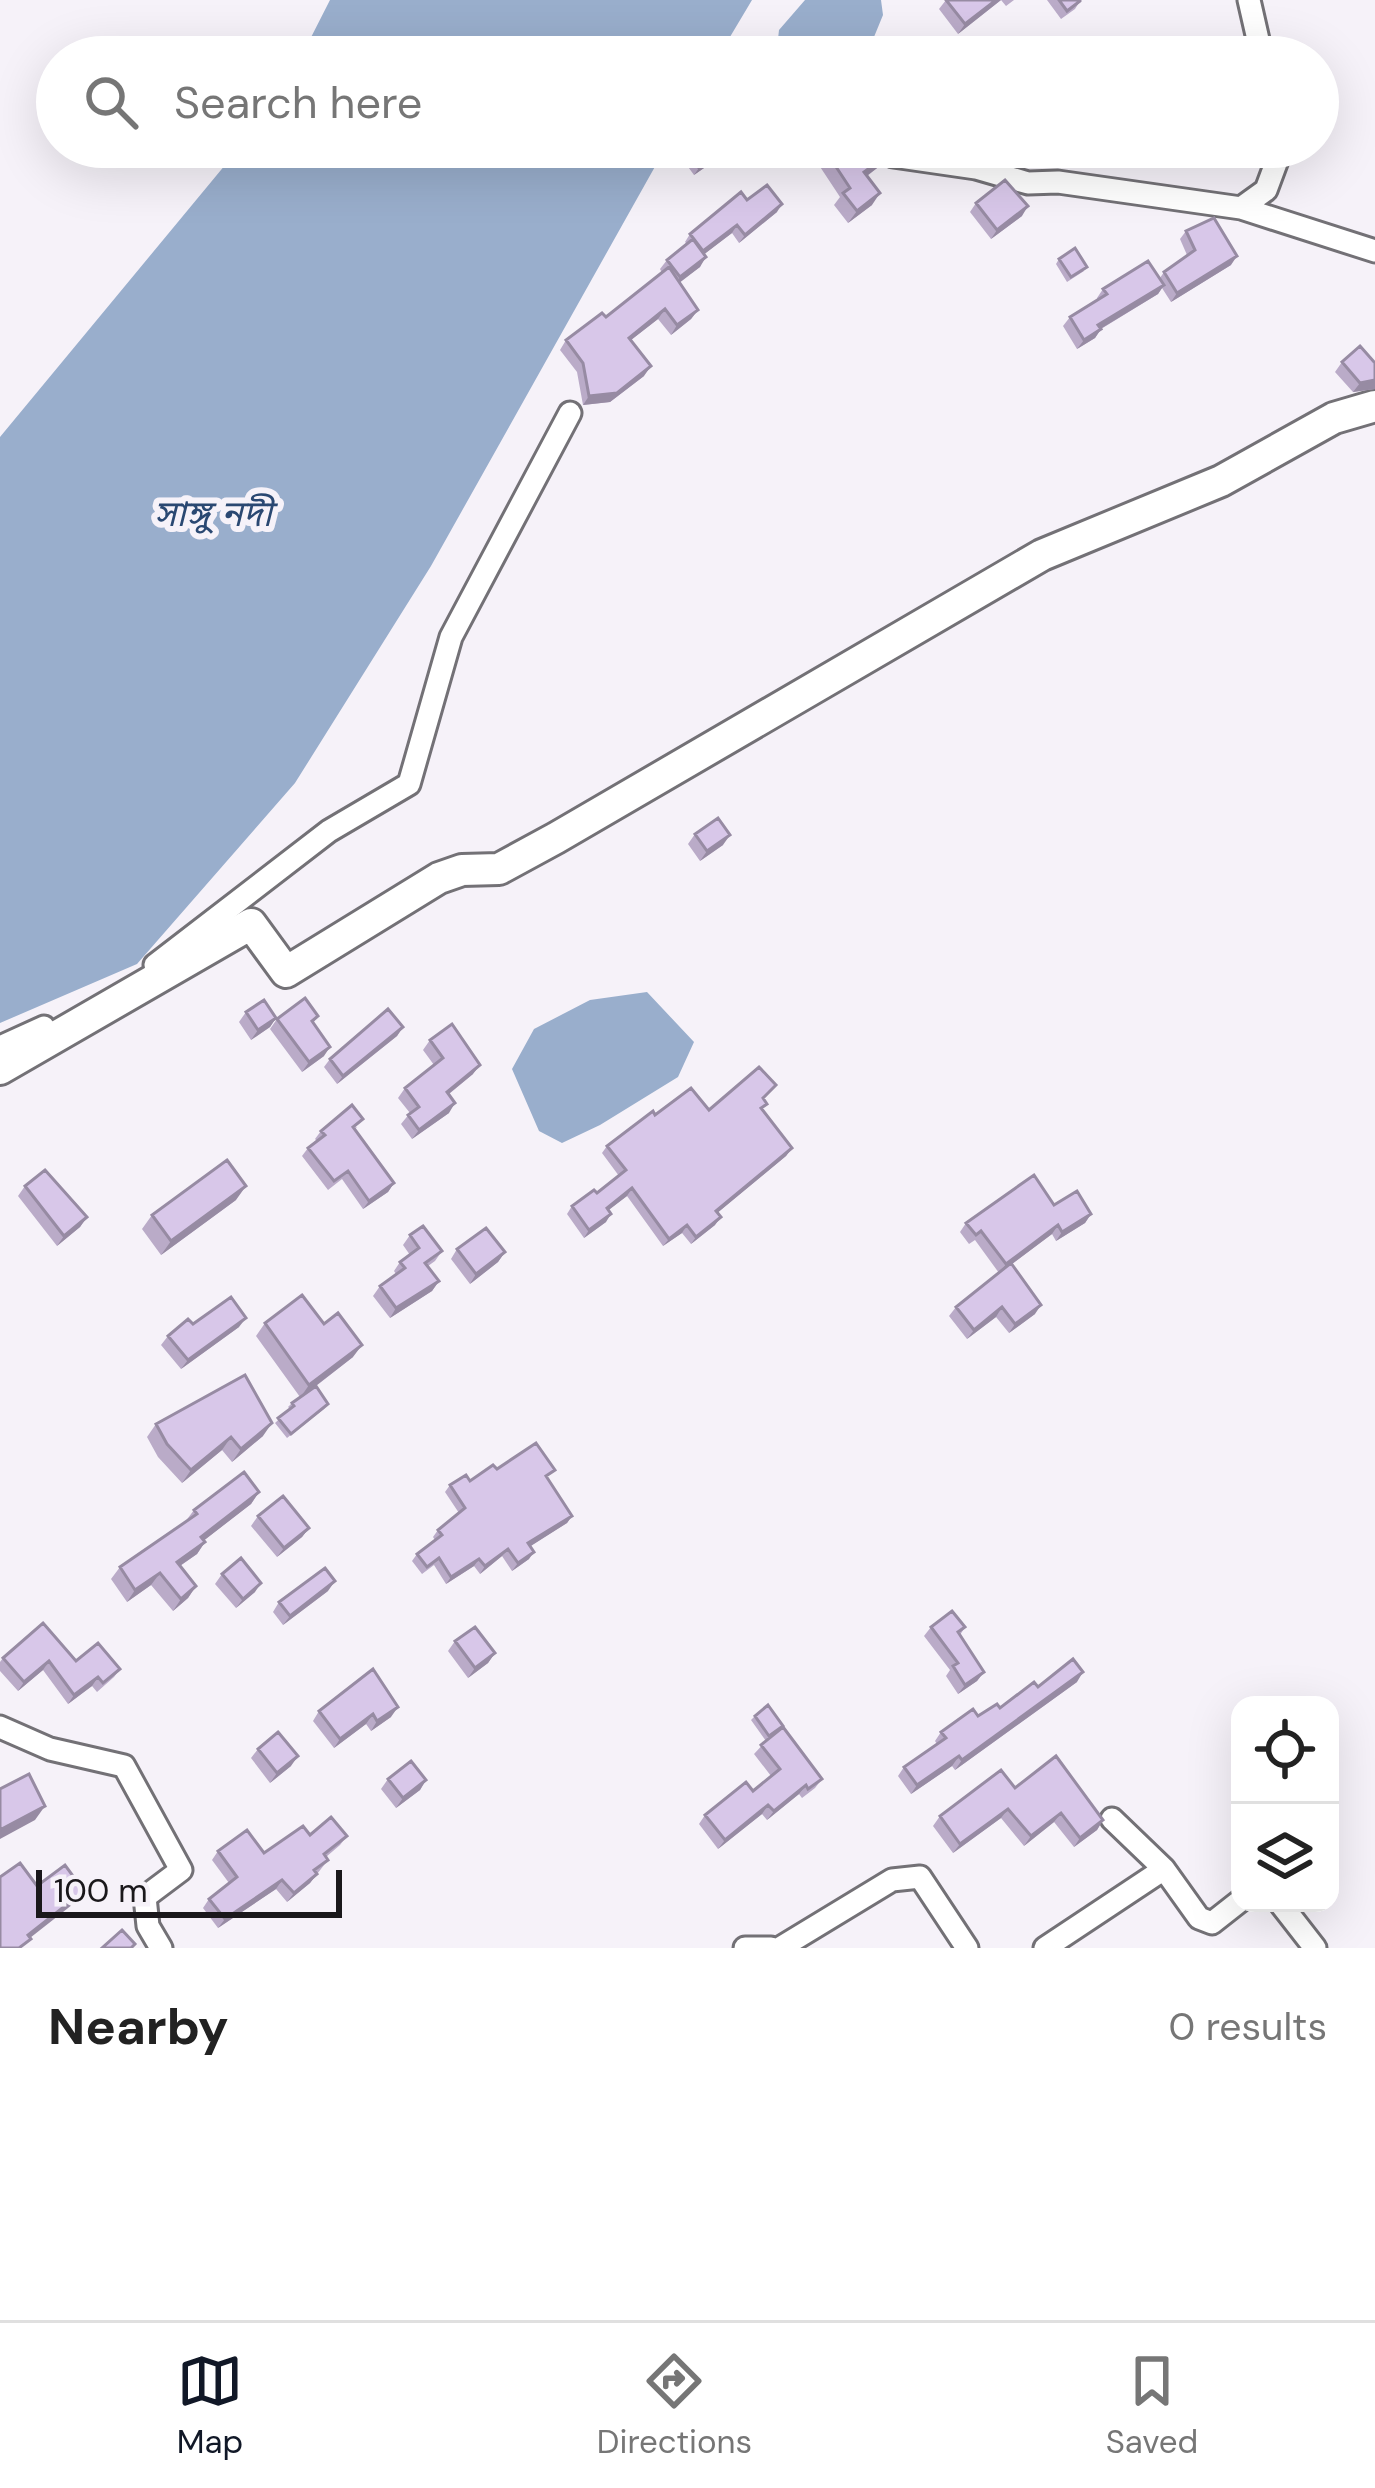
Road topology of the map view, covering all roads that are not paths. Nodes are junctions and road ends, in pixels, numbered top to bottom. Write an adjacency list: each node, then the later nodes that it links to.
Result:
1 (1249, 0): 2 (street)
2 (1257, 36)
3 (976, 168): 5 (street)
4 (1274, 168): 5 (street)
5 (1241, 208): 6 (street)
6 (1375, 251)
7 (1375, 406): 10 (main road)
8 (571, 413): 9 (street)
9 (0, 1047)
10 (0, 1070)
11 (0, 1727): 16 (street)
12 (1112, 1819): 13 (street)
13 (1164, 1869): 14 (street); 21 (street)
14 (1231, 1908)
15 (1287, 1912): 22 (street)
16 (161, 1948)
17 (745, 1948): 18 (street)
18 (770, 1948)
19 (780, 1948): 20 (street)
20 (968, 1948)
21 (1046, 1948)
22 (1315, 1948)

